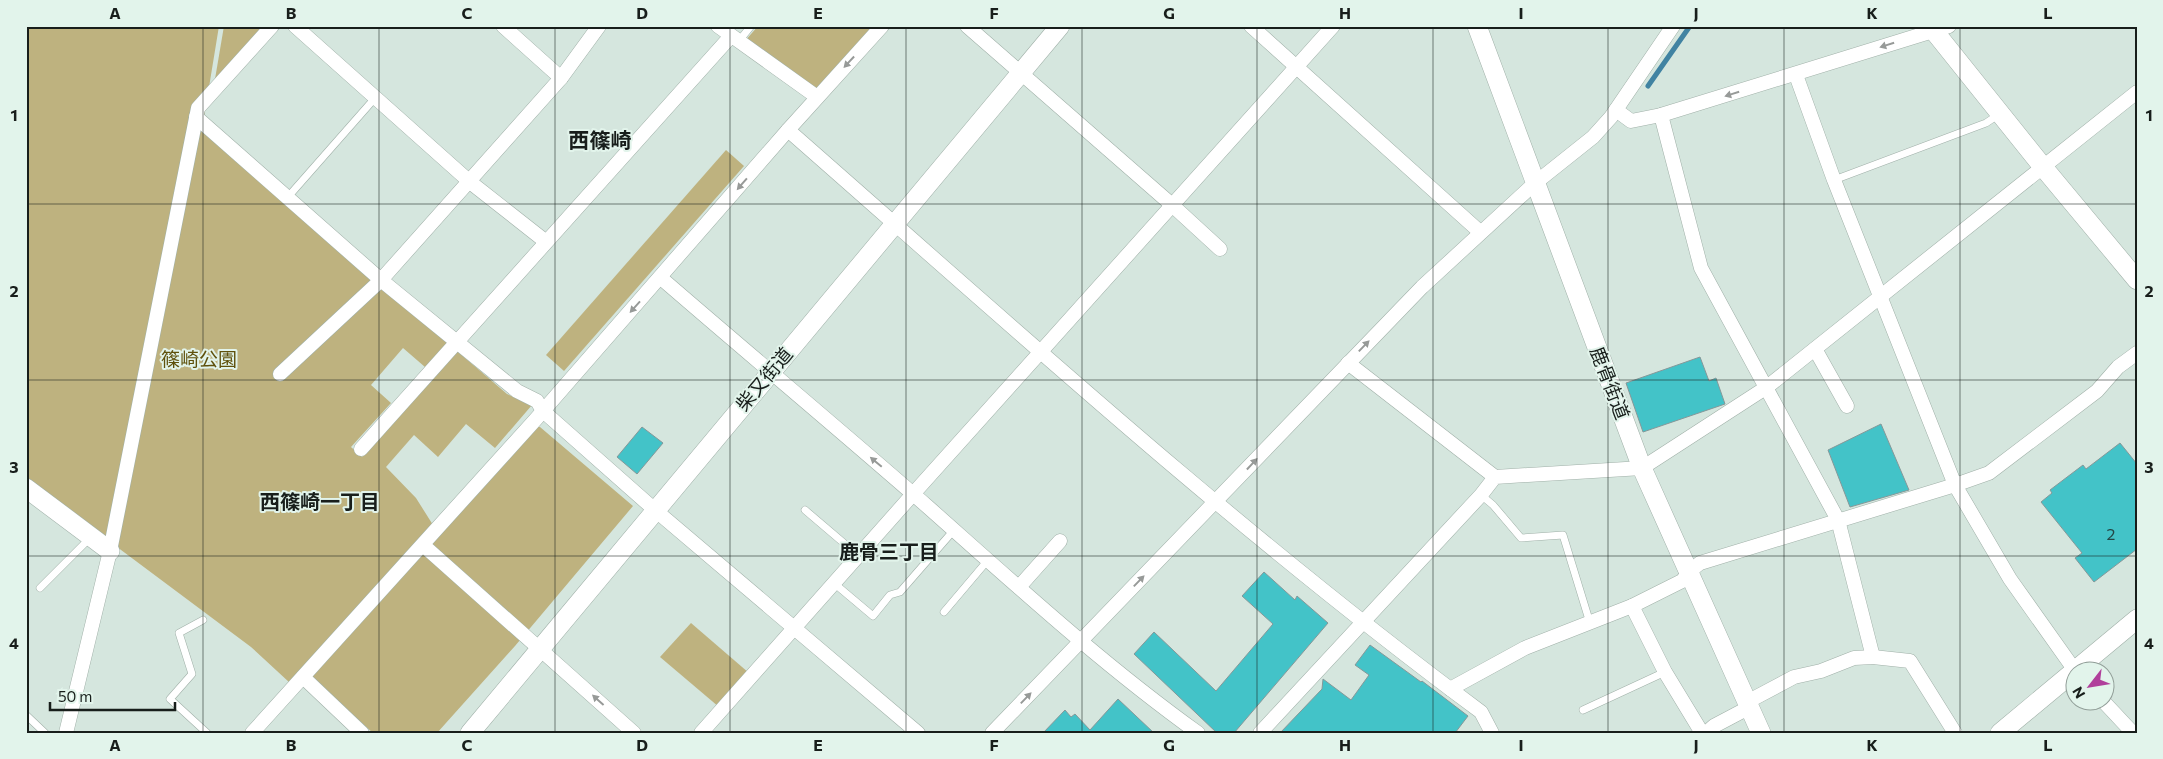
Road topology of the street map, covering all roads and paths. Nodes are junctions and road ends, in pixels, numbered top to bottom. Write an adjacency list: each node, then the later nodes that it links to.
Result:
1 (272, 26): 26 (street)
2 (296, 26): 22 (street)
3 (503, 26): 19 (street)
4 (599, 26): 19 (street)
5 (718, 26): 15 (street)
6 (751, 26): 15 (lane)
7 (882, 26): 21 (street, one-way to 21)
8 (968, 26): 17 (street)
9 (1060, 26): 17 (street, 柴又街道)
10 (1251, 26): 16 (street)
11 (1333, 26): 16 (street)
12 (1476, 26): 31 (street, 鹿骨街道)
13 (1673, 26): 23 (street)
14 (1938, 28): 18 (street, one-way to 18); 24 (street)
15 (734, 39): 21 (street); 36 (street)
16 (1296, 67): 33 (street); 35 (street)
17 (1021, 73): 33 (street); 34 (street, 柴又街道)
18 (1796, 74): 25 (street, one-way to 25); 29 (street)
19 (561, 78): 30 (street)
20 (2137, 92): 28 (street)
21 (817, 97): 27 (street)
22 (375, 98): 30 (street); 32 (lane)
23 (1616, 110): 25 (street); 31 (street)
24 (2000, 114): 28 (street); 29 (lane)
25 (1661, 115): 49 (street)
26 (196, 117): 32 (street); 67 (street)
27 (788, 130): 34 (street); 38 (street, one-way to 38)
28 (2043, 168): 40 (street); 41 (street)
29 (1834, 180): 41 (street)
30 (470, 182): 36 (street); 39 (street)
31 (1534, 184): 35 (street); 53 (street, 鹿骨街道)
32 (287, 198): 39 (street)
33 (1172, 204): 37 (street); 44 (street)
34 (895, 223): 44 (street); 47 (street, 柴又街道)
35 (1480, 232): 46 (street, one-way to 35)
36 (545, 241): 42 (street)
37 (1220, 249)
38 (662, 278): 47 (street); 51 (street, one-way to 51)
39 (381, 280): 42 (street); 48 (street)
40 (2137, 280)
41 (1880, 297): 43 (street); 55 (street)
42 (456, 343): 51 (street); 52 (street)
43 (1815, 349): 49 (street); 50 (street)
44 (1041, 352): 57 (street); 59 (street)
45 (2137, 353): 55 (street)
46 (1348, 363): 54 (street); 59 (street, one-way to 46)
47 (770, 372): 57 (street, one-way to 47); 60 (street, 柴又街道)
48 (280, 374)
49 (1767, 387): 53 (street); 62 (street)
50 (1848, 406)
51 (543, 411): 60 (street); 66 (street)
52 (360, 449)
53 (1642, 468): 54 (street); 70 (street, 鹿骨街道)
54 (1495, 476): 58 (street)
55 (1955, 485): 62 (street); 84 (street)
56 (26, 488): 64 (street)
57 (913, 494): 63 (street); 68 (street)
58 (1481, 495): 78 (street); 79 (lane)
59 (1216, 503): 78 (street); 81 (street, one-way to 59)
60 (655, 510): 80 (street); 82 (street, 柴又街道)
61 (805, 510): 68 (lane)
62 (1838, 520): 70 (street); 83 (street)
63 (954, 530): 69 (street); 71 (lane)
64 (91, 537): 67 (street); 73 (lane)
65 (1060, 541): 72 (street)
66 (423, 546): 82 (street); 87 (street)
67 (110, 551): 95 (street)
68 (859, 556): 71 (street)
69 (988, 560): 72 (street); 75 (lane)
70 (1690, 571): 74 (street); 90 (street, 鹿骨街道)
71 (835, 584): 80 (street)
72 (1019, 587): 81 (street)
73 (40, 588)
74 (1632, 606): 79 (street); 86 (street)
75 (944, 612)
76 (2137, 619): 85 (street)
77 (203, 620): 96 (lane)
78 (1362, 621): 89 (street); 105 (street)
79 (1591, 623): 89 (street)
80 (794, 627): 101 (street); 102 (street)
81 (1080, 641): 103 (street, one-way to 81); 104 (street)
82 (540, 649): 99 (street, 柴又街道); 100 (street, one-way to 82)
83 (1873, 657): 90 (street); 110 (street)
84 (2069, 662)
85 (2086, 662)
86 (1665, 672): 91 (lane); 107 (street)
87 (303, 676): 97 (street); 98 (street)
88 (2066, 678): 111 (street)
89 (1450, 689): 106 (street)
90 (1749, 705): 108 (street); 109 (street, 鹿骨街道)
91 (1583, 710)
92 (2113, 712): 112 (street)
93 (26, 715): 94 (lane)
94 (45, 733)
95 (66, 733)
96 (207, 733)
97 (252, 733)
98 (362, 733)
99 (470, 733)
100 (634, 733)
101 (701, 733)
102 (918, 733)
103 (992, 733)
104 (1198, 733)
105 (1260, 733)
106 (1492, 733)
107 (1702, 733)
108 (1706, 733)
109 (1761, 733)
110 (1955, 733)
111 (2000, 733)
112 (2133, 733)

